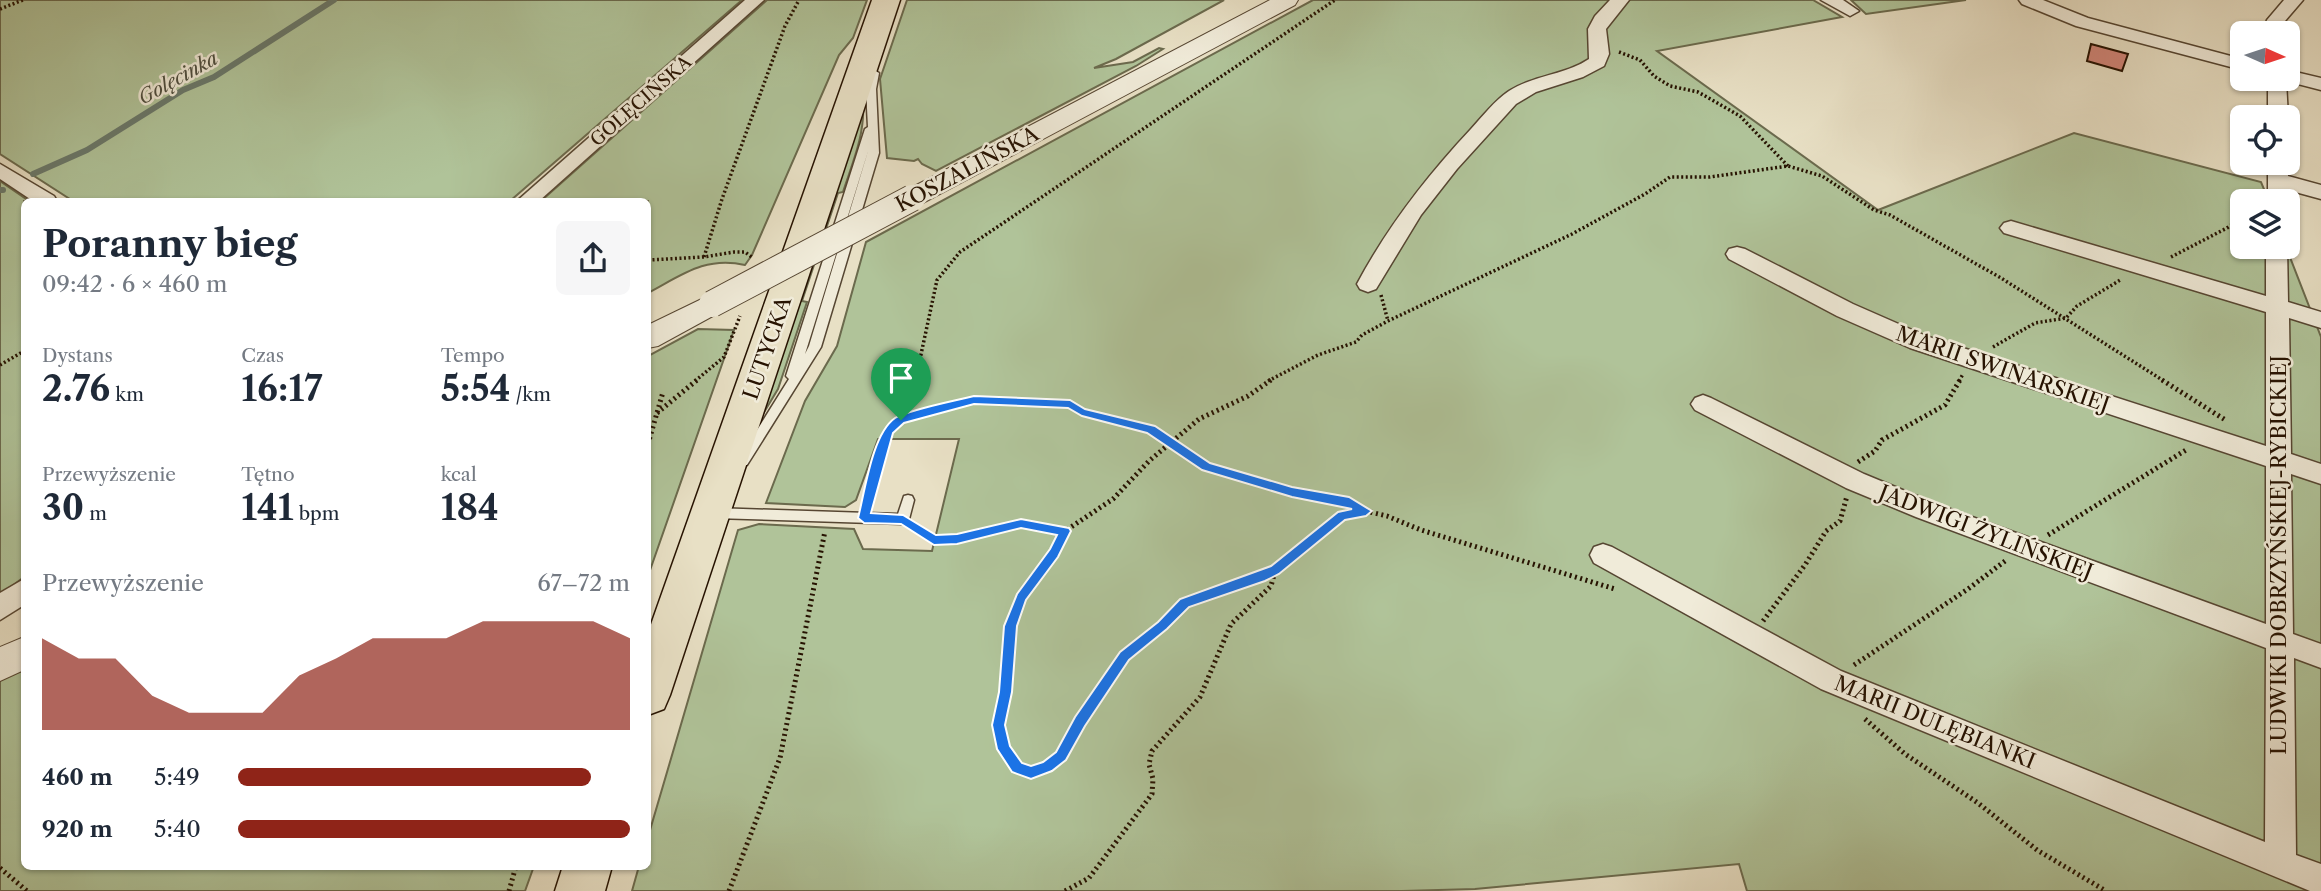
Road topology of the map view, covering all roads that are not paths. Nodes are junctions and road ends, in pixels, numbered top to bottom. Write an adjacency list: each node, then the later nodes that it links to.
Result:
1 (755, 0): 18 (street, GOLĘCIŃSKA)
2 (886, 0): 30 (main road, LUTYCKA)
3 (897, 0): 30 (lane)
4 (1287, 0): 25 (street, KOSZALIŃSKA, bridge)
5 (1620, 0): 22 (street)
6 (1830, 0): 9 (street)
7 (2028, 0): 11 (street)
8 (2294, 0): 10 (street)
9 (1850, 11)
10 (2276, 21)
11 (2230, 62)
12 (2300, 79): 13 (street)
13 (2321, 84)
14 (0, 170): 17 (street)
15 (2278, 181): 16 (street)
16 (2321, 192)
17 (42, 198)
18 (530, 198)
19 (2011, 228): 23 (street)
20 (1737, 254): 27 (street, MARII SWINARSKIEJ)
21 (2277, 259): 23 (street, LUDWIKI DOBRZYŃSKIEJ-RYBICKIEJ)
22 (1368, 284)
23 (2276, 306): 24 (street); 27 (street, LUDWIKI DOBRZYŃSKIEJ-RYBICKIEJ)
24 (2321, 320)
25 (651, 336)
26 (1703, 404): 34 (street, JADWIGI ŻYLIŃSKIEJ)
27 (2279, 460): 28 (street, MARII SWINARSKIEJ); 34 (street, LUDWIKI DOBRZYŃSKIEJ-RYBICKIEJ)
28 (2321, 474)
29 (908, 500): 30 (lane)
30 (710, 513): 38 (main road, LUTYCKA)
31 (1603, 555): 39 (street, MARII DULĘBIANKI)
32 (21, 592): 33 (street)
33 (0, 608)
34 (2278, 640): 36 (street, JADWIGI ŻYLIŃSKIEJ); 39 (street, LUDWIKI DOBRZYŃSKIEJ-RYBICKIEJ)
35 (21, 654): 37 (street)
36 (2321, 656)
37 (0, 665)
38 (651, 686)
39 (2281, 863): 41 (street, MARII DULĘBIANKI)
40 (587, 870): 42 (main road)
41 (2321, 880)
42 (580, 891)

